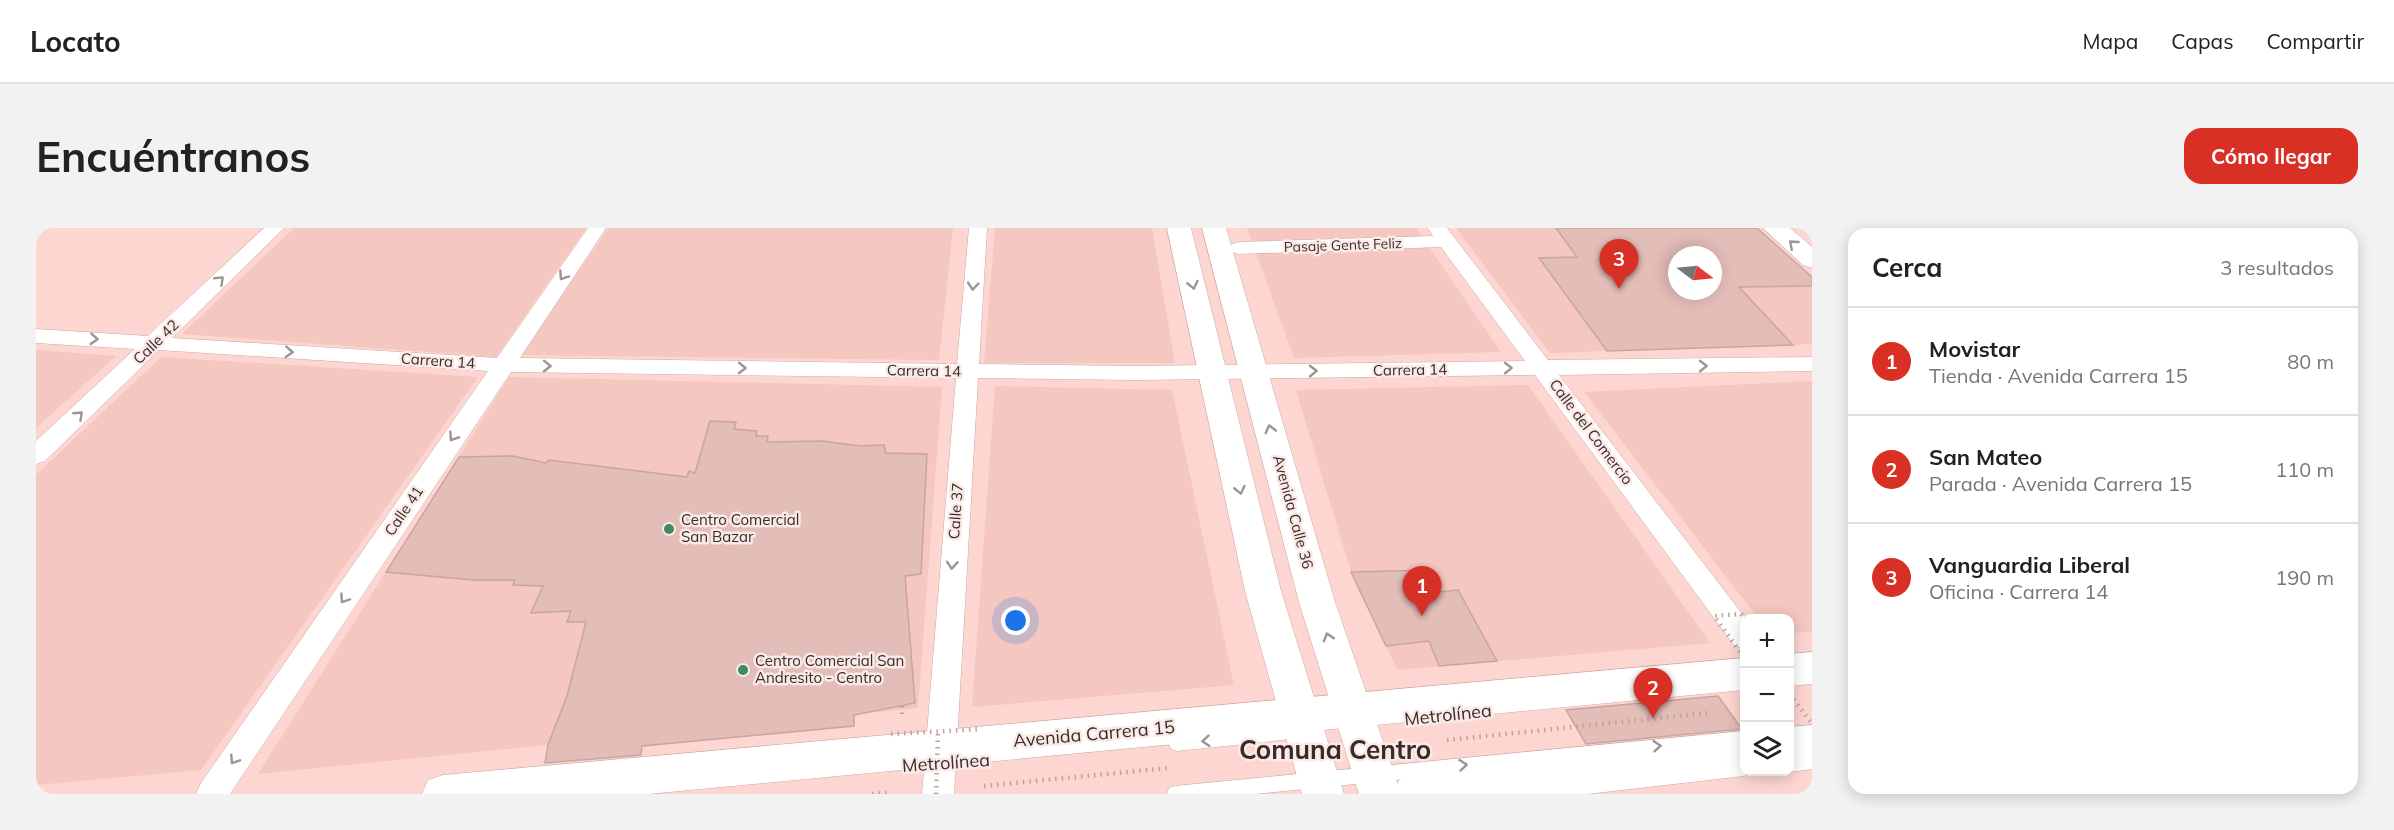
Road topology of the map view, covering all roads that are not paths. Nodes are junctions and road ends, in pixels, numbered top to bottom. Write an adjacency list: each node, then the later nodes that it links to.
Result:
1 (275, 228): 11 (street, Calle 42, one-way to 1)
2 (597, 228): 13 (street, Calle 41, one-way to 13)
3 (978, 228): 15 (street, Calle 37, one-way to 15)
4 (1179, 228): 16 (main road, one-way to 16)
5 (1214, 228): 17 (main road, Avenida Calle 36)
6 (1775, 228): 9 (main road, one-way to 6)
7 (1442, 234): 8 (street, Pasaje Gente Feliz); 14 (street, Calle del Comercio)
8 (1239, 248)
9 (1812, 260)
10 (36, 336): 11 (street, Carrera 14, one-way to 11)
11 (154, 343): 13 (street, Carrera 14, one-way to 13); 18 (street, Calle 42, one-way to 11)
12 (1812, 364): 14 (street, Carrera 14, one-way to 12)
13 (502, 365): 15 (street, Carrera 14, one-way to 15); 39 (street, Calle 41, one-way to 39)
14 (1542, 368): 17 (street, Carrera 14, one-way to 14); 19 (street, Calle del Comercio)
15 (967, 371): 16 (street, Carrera 14); 36 (street, Calle 37, one-way to 36)
16 (1212, 372): 17 (street, Carrera 14); 27 (main road, one-way to 27)
17 (1255, 372): 26 (main road, Avenida Calle 36, one-way to 17)
18 (36, 455)
19 (1736, 617)
20 (1812, 668): 21 (main road)
21 (1794, 670)
22 (1740, 674): 26 (main road, Avenida Carrera 15)
23 (1812, 679): 24 (lane)
24 (1794, 681)
25 (1740, 685): 26 (lane, Metrolínea)
26 (1355, 718): 27 (main road, Avenida Carrera 15); 37 (main road, Avenida Calle 36)
27 (1302, 723): 31 (lane, one-way to 31); 36 (main road, Avenida Carrera 15); 38 (main road)
28 (1812, 732): 29 (lane)
29 (1794, 734)
30 (1740, 739): 37 (lane, one-way to 30)
31 (1158, 745)
32 (1812, 751): 34 (main road)
33 (1065, 753): 36 (lane, Metrolínea)
34 (1794, 753)
35 (1740, 759): 43 (main road)
36 (938, 766): 40 (main road, Avenida Carrera 15); 41 (lane, Metrolínea)
37 (1377, 784): 38 (lane)
38 (1320, 787): 42 (lane)
39 (212, 794)
40 (443, 794)
41 (578, 794)
42 (1175, 794)
43 (1414, 794)

